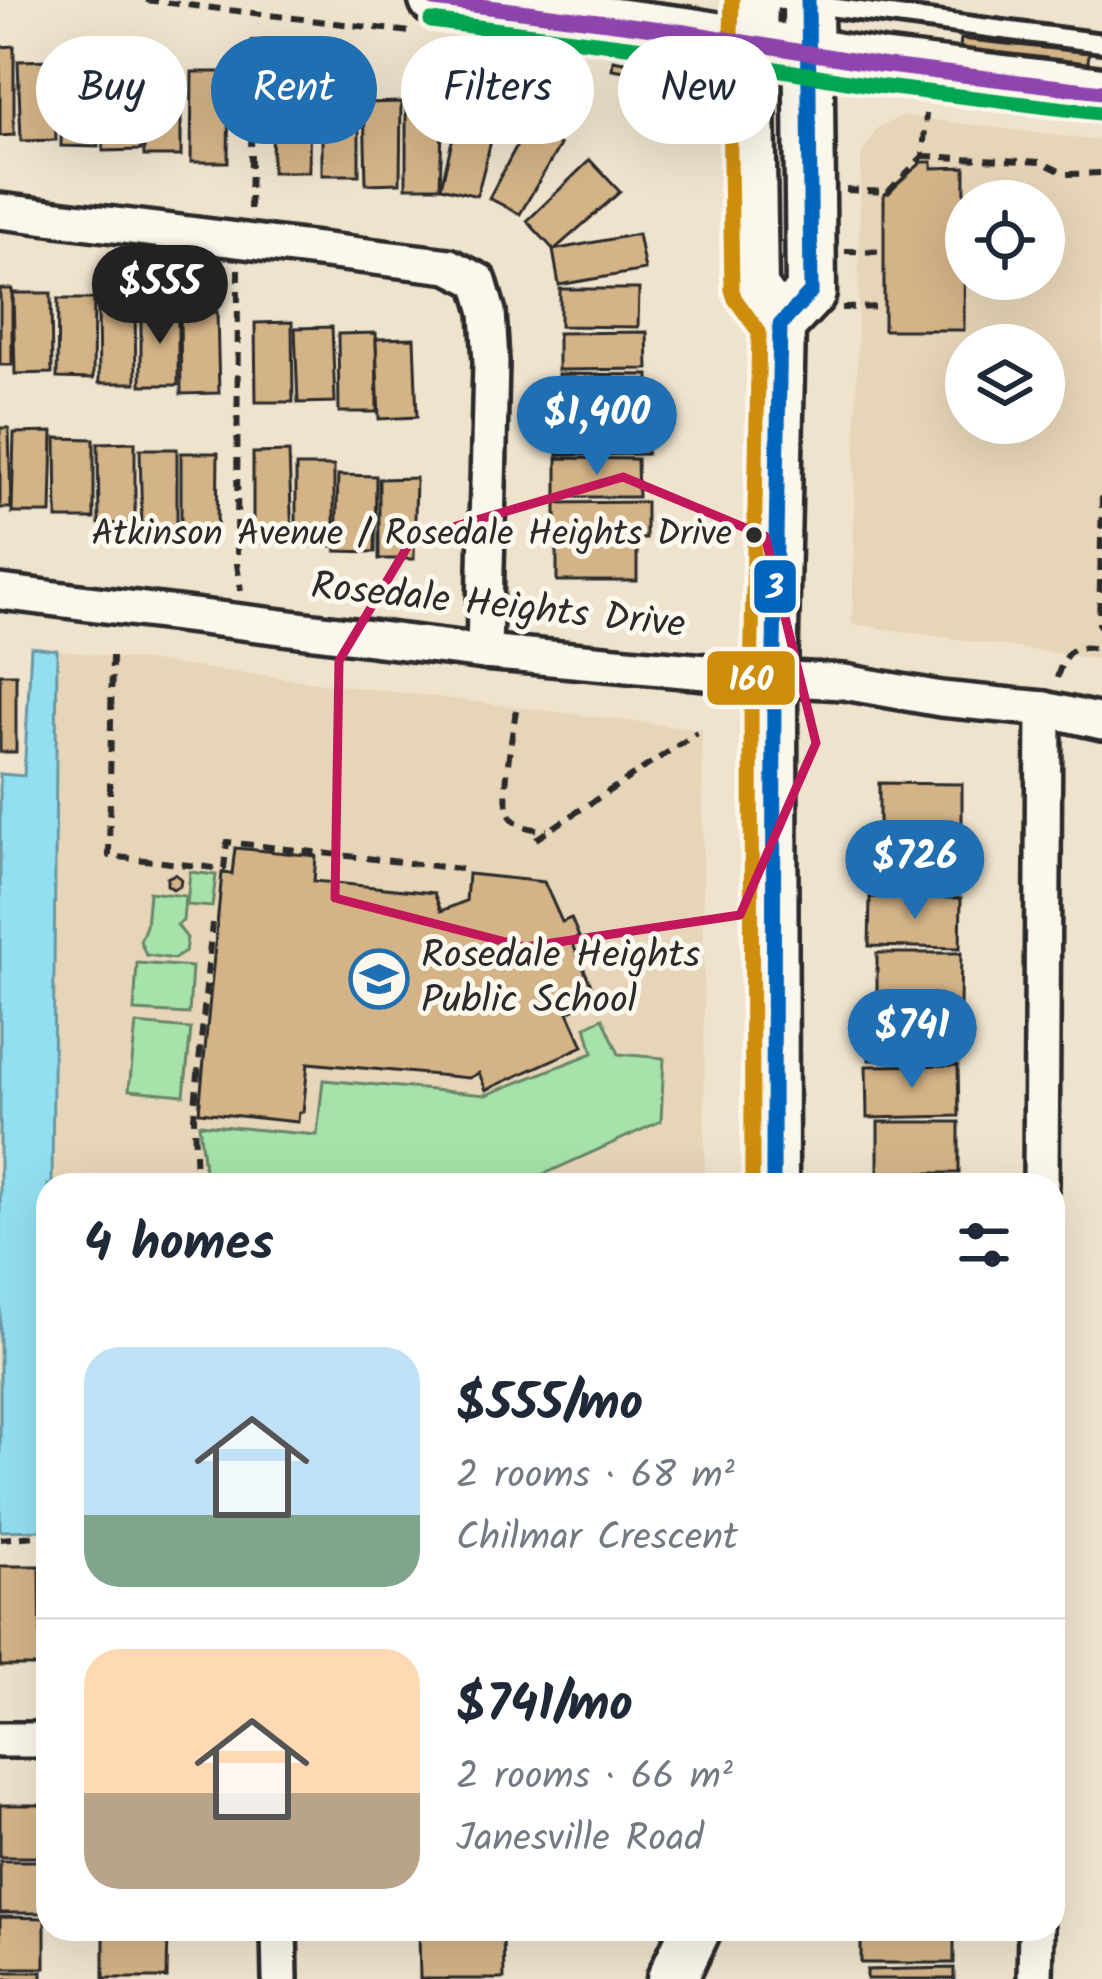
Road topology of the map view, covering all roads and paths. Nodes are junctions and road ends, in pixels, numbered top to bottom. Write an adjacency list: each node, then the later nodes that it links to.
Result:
1 (434, 0): 3 (street)
2 (800, 14): 3 (street); 4 (lane); 5 (street); 18 (street)
3 (753, 21): 18 (street)
4 (1102, 43)
5 (1102, 92)
6 (926, 114): 8 (path)
7 (251, 144): 12 (path)
8 (923, 156): 9 (path); 10 (path)
9 (1102, 173)
10 (837, 190)
11 (0, 211): 24 (street)
12 (249, 224)
13 (836, 251): 14 (path)
14 (883, 252)
15 (238, 263): 21 (path)
16 (881, 307): 17 (path)
17 (838, 308)
18 (780, 325): 26 (street)
19 (1102, 496): 22 (path)
20 (0, 592): 24 (street, Rosedale Heights Drive)
21 (242, 593)
22 (1102, 628)
23 (1102, 650): 27 (path)
24 (484, 652): 26 (street, Rosedale Heights Drive)
25 (112, 656): 33 (path)
26 (772, 678): 27 (street, Rosedale Heights Drive); 36 (street)
27 (1050, 694): 29 (street, Rosedale Heights Drive); 37 (street)
28 (516, 710): 31 (path)
29 (1102, 722)
30 (698, 733): 31 (path)
31 (550, 830): 32 (path)
32 (536, 839)
33 (461, 869)
34 (212, 923): 35 (path)
35 (196, 1173)
36 (773, 1173)
37 (1041, 1173)
38 (36, 1536): 39 (path)
39 (0, 1539)
40 (0, 1740): 41 (street)
41 (36, 1740)
42 (279, 1941): 45 (street)
43 (689, 1941): 46 (street)
44 (1036, 1941): 47 (street)
45 (280, 1979)
46 (672, 1979)
47 (1035, 1979)

